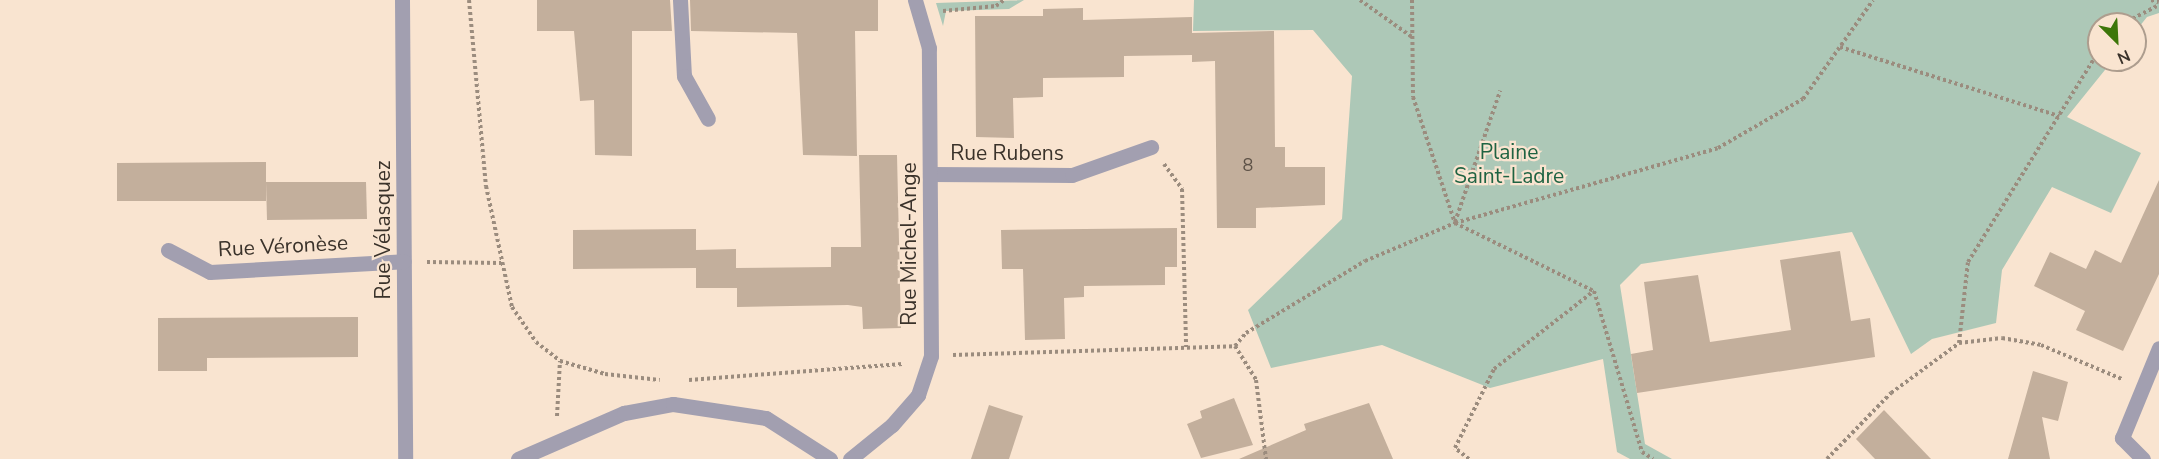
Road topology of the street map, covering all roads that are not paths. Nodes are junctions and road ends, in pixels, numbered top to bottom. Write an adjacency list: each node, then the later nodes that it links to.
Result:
1 (402, 0): 8 (street, Rue Vélasquez)
2 (680, 0): 4 (street)
3 (915, 0): 6 (street, Rue Michel-Ange)
4 (708, 119)
5 (1151, 147): 6 (street, Rue Rubens)
6 (930, 174): 13 (street, Rue Michel-Ange)
7 (168, 250): 8 (street, Rue Véronèse)
8 (404, 261): 10 (street, Rue Vélasquez)
9 (2159, 348): 14 (street)
10 (405, 459)
11 (518, 459): 12 (street)
12 (830, 459)
13 (850, 459)
14 (2143, 459)

